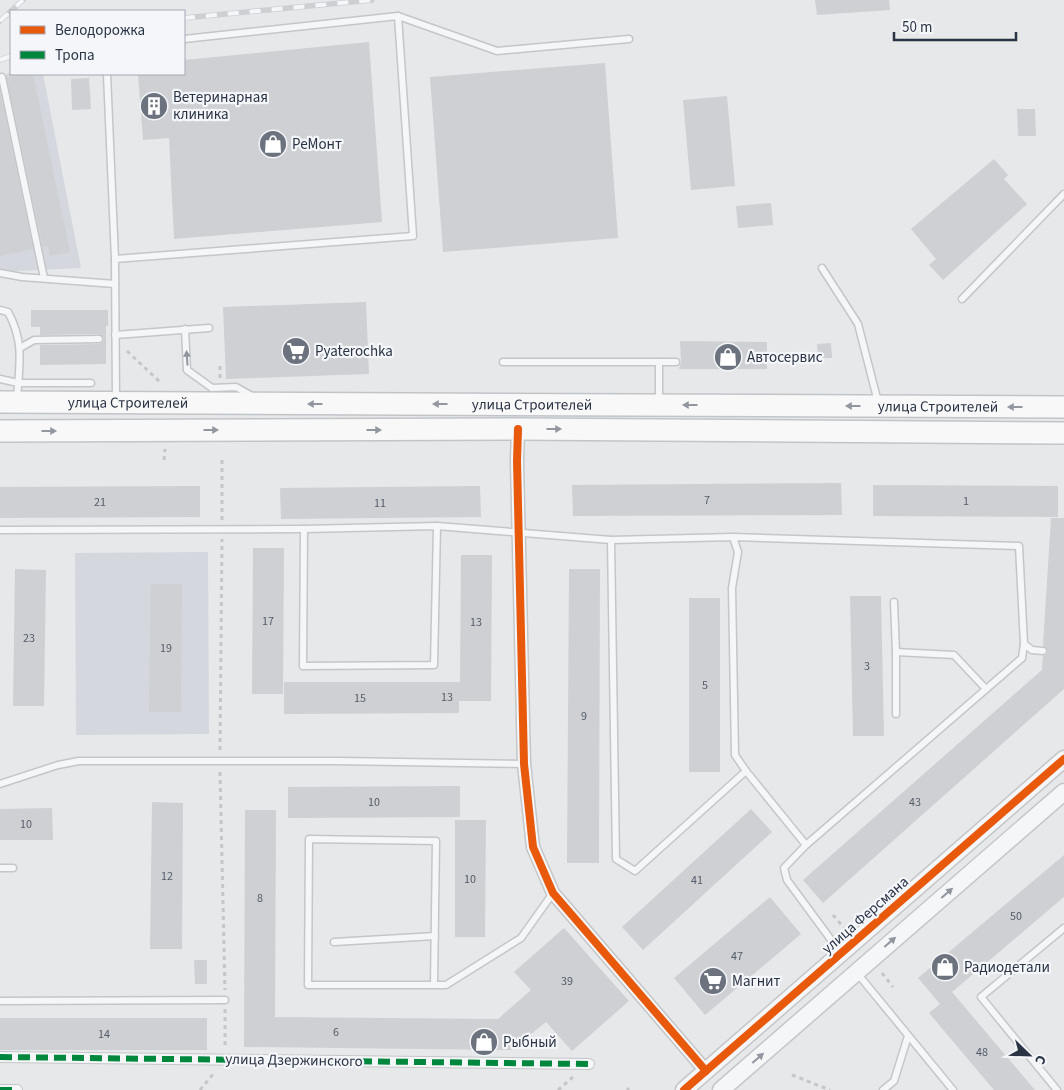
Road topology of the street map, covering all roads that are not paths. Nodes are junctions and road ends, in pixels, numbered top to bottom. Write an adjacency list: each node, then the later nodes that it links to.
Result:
1 (398, 16): 2 (lane); 3 (lane); 7 (lane)
2 (185, 39)
3 (628, 39)
4 (107, 75): 7 (lane)
5 (2, 78): 10 (lane)
6 (1064, 194): 12 (lane)
7 (115, 259): 11 (lane)
8 (822, 268): 30 (lane)
9 (0, 273): 10 (lane)
10 (44, 278): 11 (lane)
11 (115, 284): 16 (lane)
12 (962, 299)
13 (0, 310): 18 (lane)
14 (209, 328): 15 (lane)
15 (185, 329): 16 (lane); 26 (lane, one-way to 15)
16 (115, 335): 25 (lane)
17 (99, 339): 18 (lane)
18 (20, 348): 24 (lane)
19 (503, 362): 20 (lane)
20 (659, 362): 21 (lane); 28 (lane)
21 (676, 362)
22 (0, 379): 24 (lane)
23 (92, 383): 24 (lane)
24 (12, 396): 25 (main road, улица Строителей)
25 (116, 404): 26 (main road, улица Строителей); 34 (main road)
26 (266, 404): 27 (main road, улица Строителей, one-way to 26)
27 (519, 404): 28 (main road, улица Строителей); 32 (main road)
28 (659, 404): 29 (main road, улица Строителей, one-way to 28)
29 (798, 405): 30 (main road, улица Строителей, one-way to 29); 35 (main road)
30 (885, 406): 31 (main road, улица Строителей, one-way to 30); 36 (main road)
31 (1064, 407)
32 (518, 429): 34 (main road, улица Строителей, one-way to 32); 35 (main road, улица Строителей, one-way to 35); 41 (street)
33 (0, 431): 34 (main road, улица Строителей, one-way to 34)
34 (116, 431)
35 (798, 431): 36 (main road, улица Строителей)
36 (890, 432): 37 (main road, улица Строителей)
37 (1064, 433)
38 (437, 526): 39 (lane); 39 (lane); 41 (lane)
39 (304, 529): 40 (lane)
40 (0, 530)
41 (519, 533): 43 (lane); 51 (street)
42 (733, 537): 43 (lane); 45 (lane); 52 (lane)
43 (611, 540): 52 (lane)
44 (894, 602): 47 (lane)
45 (1024, 644): 46 (lane); 48 (lane)
46 (1043, 651)
47 (896, 652): 48 (lane); 49 (lane)
48 (986, 689): 55 (lane)
49 (896, 714)
50 (1064, 759): 62 (street, улица Ферсмана)
51 (524, 764): 53 (lane); 58 (street)
52 (746, 771): 55 (lane)
53 (0, 784)
54 (1064, 792): 63 (street, one-way to 54)
55 (806, 845): 62 (lane)
56 (0, 868): 57 (lane)
57 (13, 868)
58 (553, 893): 64 (lane); 70 (street)
59 (1064, 928): 79 (lane)
60 (435, 936): 61 (lane); 64 (lane); 64 (lane)
61 (334, 942)
62 (841, 954): 63 (street); 70 (street, улица Ферсмана)
63 (856, 972): 67 (lane); 75 (street, one-way to 63)
64 (434, 985)
65 (225, 1000): 66 (lane)
66 (0, 1001)
67 (908, 1036): 71 (lane); 78 (lane)
68 (0, 1057): 69 (street, улица Дзержинского)
69 (589, 1064)
70 (706, 1071): 74 (street, улица Ферсмана)
71 (894, 1081): 76 (lane); 77 (lane)
72 (0, 1090): 73 (street)
73 (17, 1090)
74 (684, 1090)
75 (722, 1090)
76 (884, 1090)
77 (892, 1090)
78 (953, 1090)
79 (1057, 1090)

